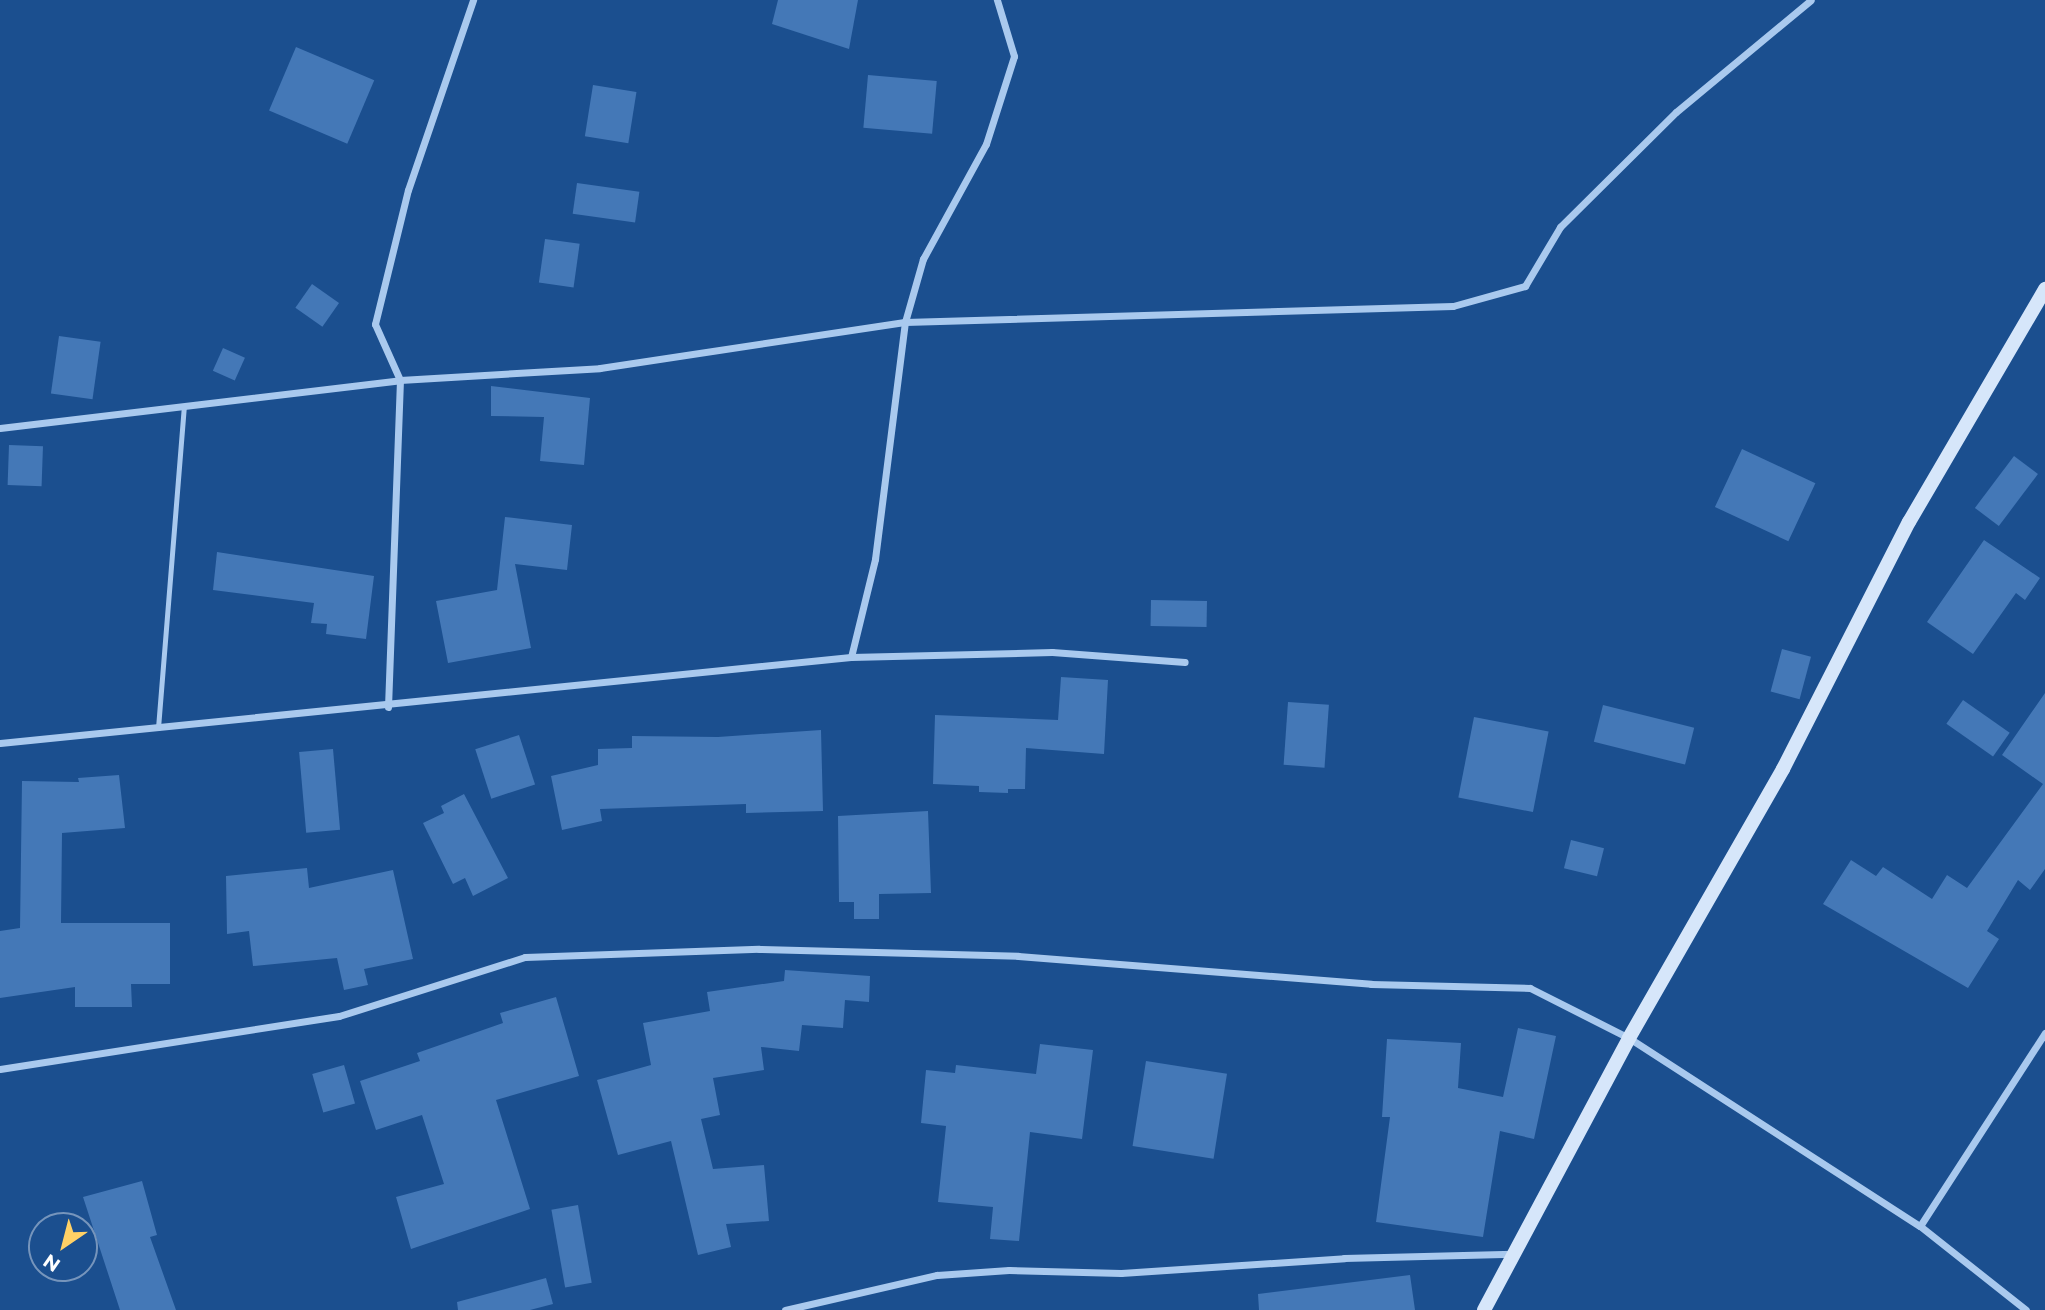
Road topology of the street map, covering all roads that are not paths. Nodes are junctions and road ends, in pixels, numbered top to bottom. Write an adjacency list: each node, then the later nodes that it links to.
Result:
1 (473, 0): 6 (street)
2 (997, 0): 5 (street)
3 (1811, 0): 5 (street)
4 (2045, 289): 15 (street)
5 (905, 322): 6 (street); 9 (street)
6 (400, 380): 7 (street); 11 (street)
7 (184, 406): 8 (street); 12 (lane)
8 (0, 428)
9 (851, 657): 10 (street); 11 (street)
10 (1185, 662)
11 (388, 707): 12 (street)
12 (158, 729): 13 (street)
13 (0, 743)
14 (2045, 1033): 17 (street)
15 (1629, 1038): 16 (street); 17 (street); 18 (street)
16 (0, 1069)
17 (1920, 1226): 21 (street)
18 (1513, 1254): 19 (street); 20 (street)
19 (785, 1310)
20 (1483, 1310)
21 (2026, 1310)

